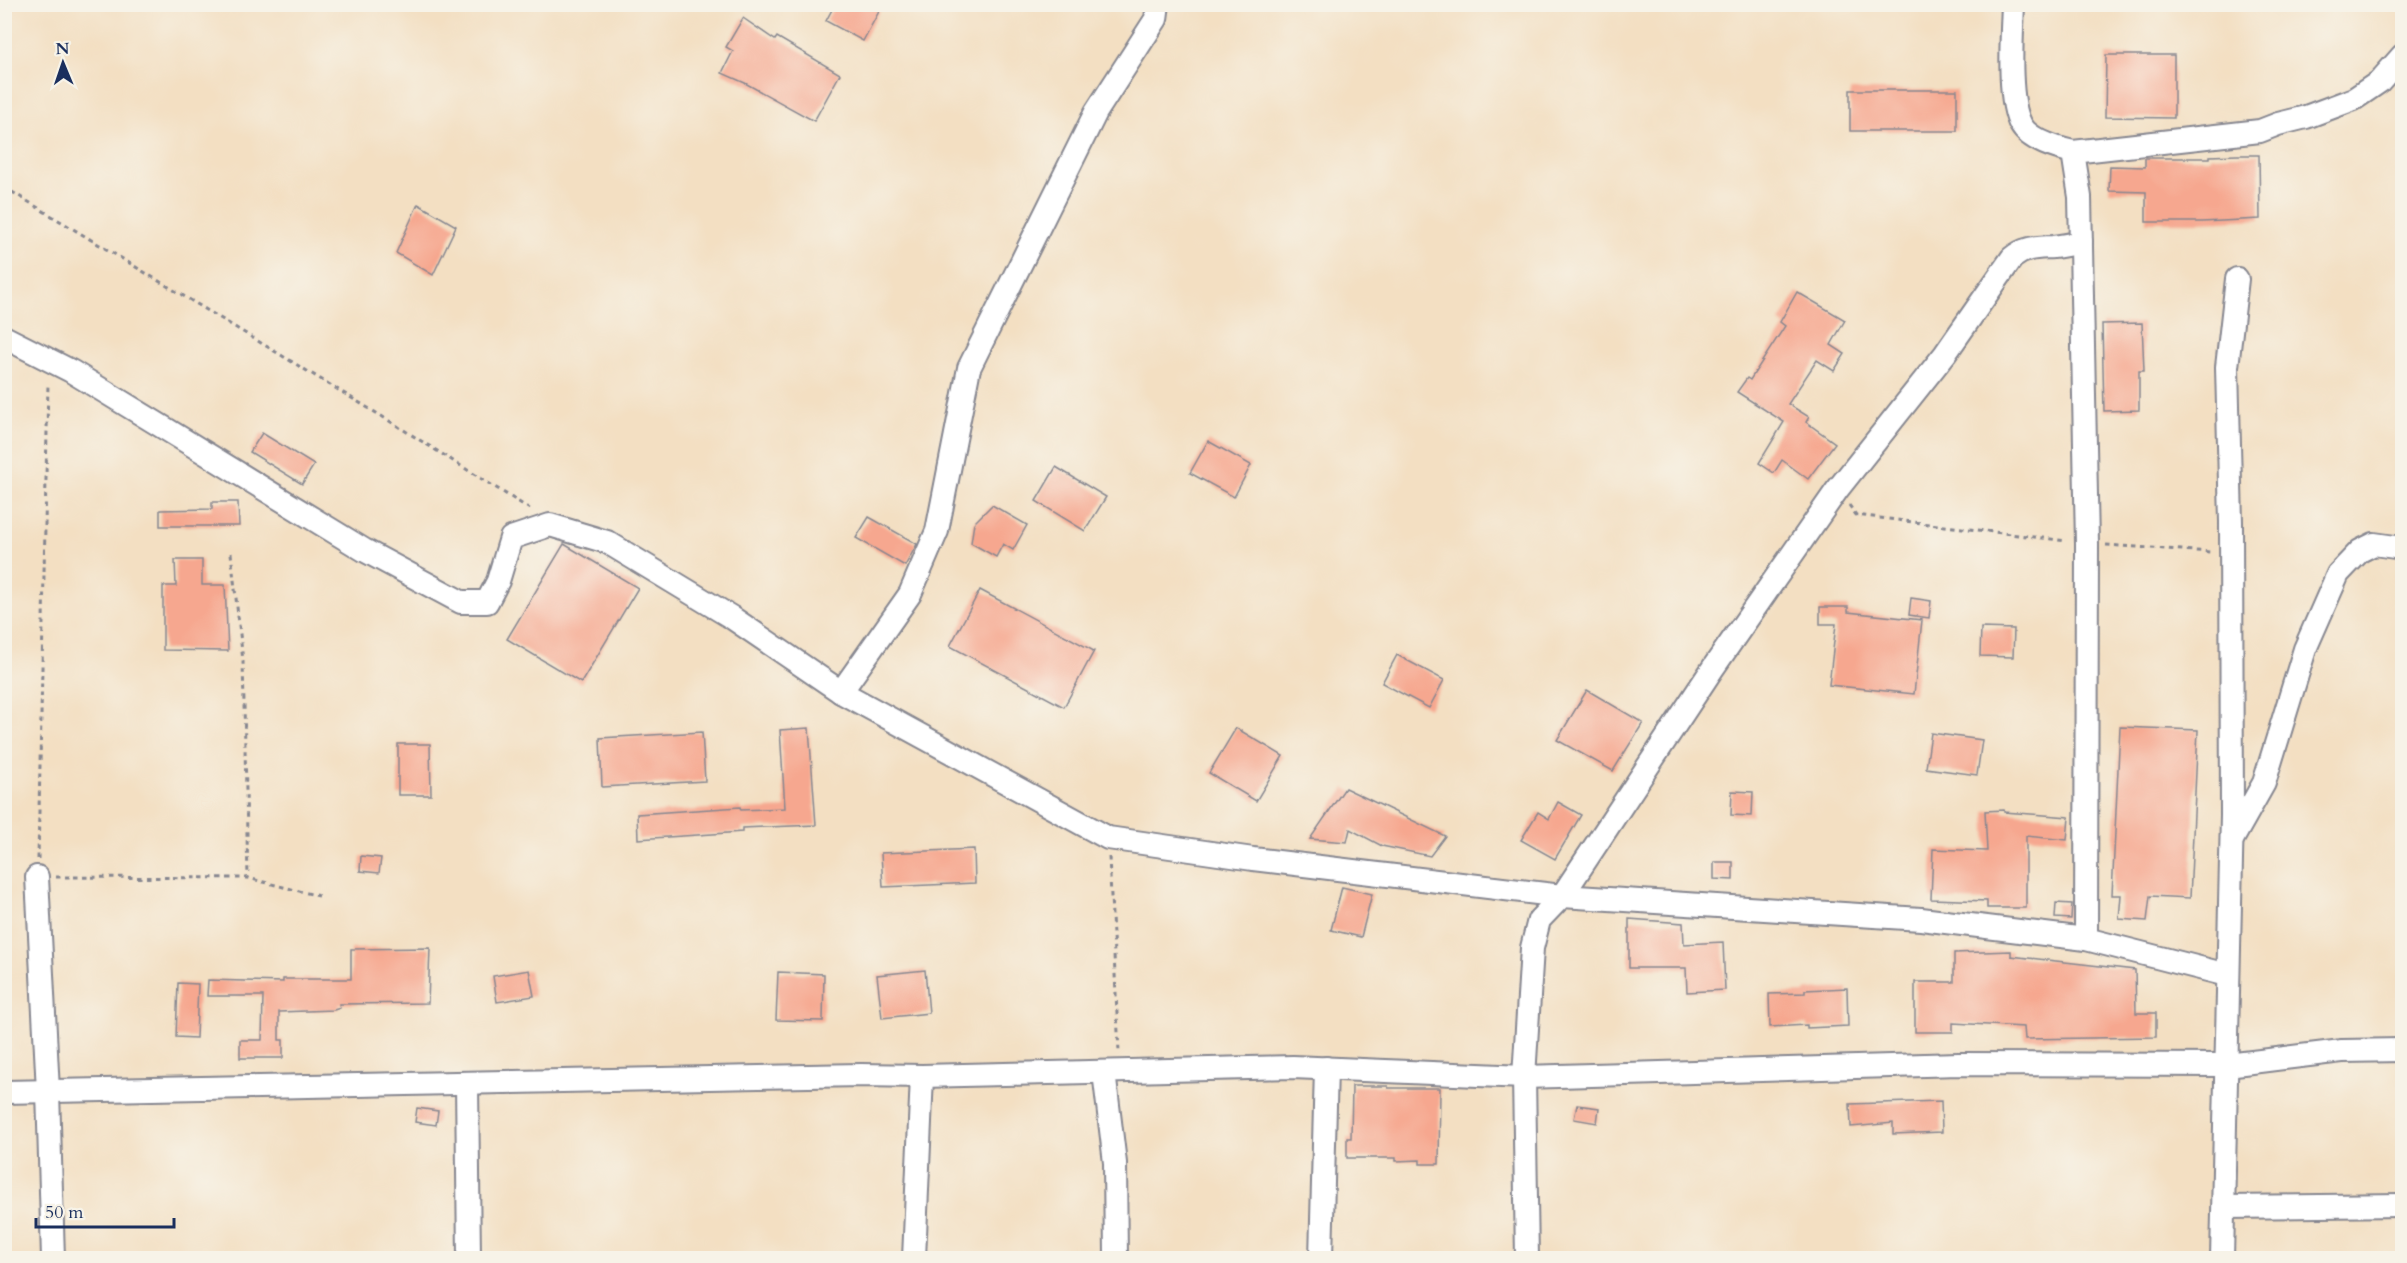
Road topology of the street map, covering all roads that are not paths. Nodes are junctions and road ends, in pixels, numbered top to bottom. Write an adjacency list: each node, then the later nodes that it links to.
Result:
1 (1158, 4): 9 (street)
2 (2013, 4): 4 (street)
3 (2403, 56): 4 (street)
4 (2073, 152): 5 (street)
5 (2081, 242): 12 (street); 13 (street)
6 (2237, 279): 10 (street)
7 (4, 337): 9 (street)
8 (2403, 548): 10 (street)
9 (841, 692): 12 (street)
10 (2231, 841): 14 (street)
11 (38, 877): 22 (street)
12 (1562, 896): 13 (street); 20 (street)
13 (2086, 939): 14 (street)
14 (2227, 975): 16 (street)
15 (2403, 1050): 16 (street)
16 (2227, 1065): 20 (street); 25 (street)
17 (1326, 1068): 18 (street); 20 (street); 30 (street)
18 (1112, 1071): 19 (street); 29 (street)
19 (922, 1076): 21 (street); 28 (street)
20 (1524, 1077): 31 (street)
21 (467, 1083): 22 (street); 27 (street)
22 (48, 1091): 23 (street); 26 (street)
23 (4, 1092)
24 (2403, 1205): 25 (street)
25 (2224, 1207): 32 (street)
26 (53, 1258)
27 (469, 1258)
28 (914, 1258)
29 (1116, 1258)
30 (1321, 1258)
31 (1527, 1258)
32 (2223, 1258)

